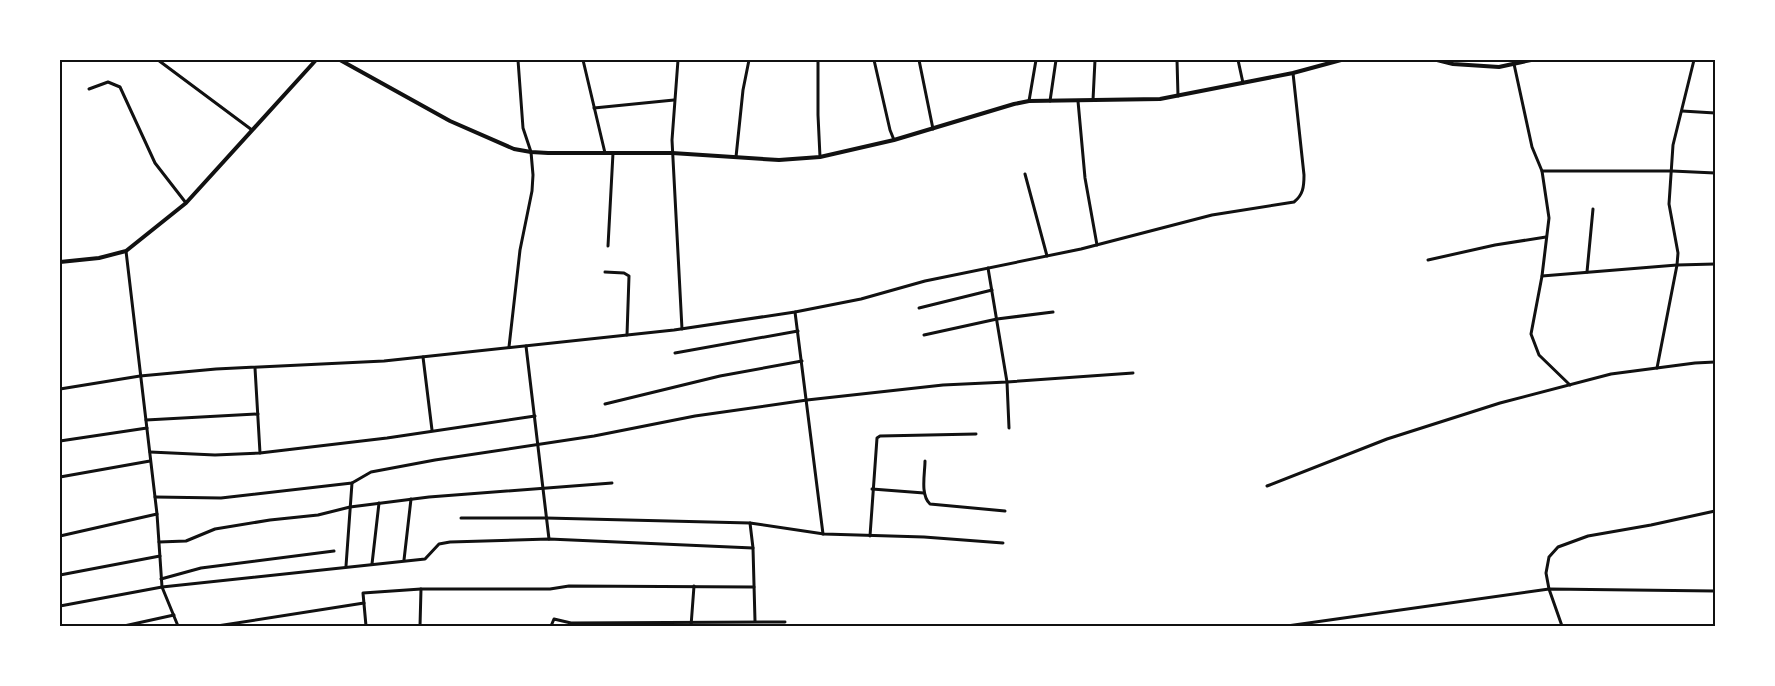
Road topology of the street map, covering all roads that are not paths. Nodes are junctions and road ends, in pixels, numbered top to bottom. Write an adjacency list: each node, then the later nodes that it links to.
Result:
1 (158, 60): 34 (street)
2 (316, 60): 34 (street)
3 (340, 60): 36 (street)
4 (518, 60): 36 (street)
5 (583, 60): 30 (street)
6 (678, 60): 25 (street)
7 (749, 60): 40 (street)
8 (818, 60): 41 (street)
9 (874, 60): 35 (street)
10 (919, 60): 33 (street)
11 (1036, 60): 27 (street)
12 (1056, 60): 28 (street)
13 (1095, 60): 26 (street)
14 (1177, 60): 24 (street)
15 (1238, 60): 22 (street)
16 (1341, 60): 21 (street)
17 (1437, 60): 20 (street)
18 (1530, 60): 20 (street)
19 (1694, 60): 31 (street)
20 (1514, 64): 43 (street)
21 (1293, 73): 22 (street); 49 (street)
22 (1243, 83): 24 (street)
23 (88, 89): 46 (street)
24 (1178, 96): 26 (street)
25 (674, 100): 30 (street); 39 (street)
26 (1093, 100): 29 (street)
27 (1029, 101): 28 (street); 33 (street)
28 (1050, 101): 29 (street)
29 (1078, 101): 49 (street)
30 (594, 108): 37 (street)
31 (1682, 110): 32 (street); 42 (street)
32 (1715, 113)
33 (933, 128): 35 (street)
34 (252, 130): 46 (street)
35 (894, 140): 41 (street)
36 (531, 152): 37 (street); 71 (street)
37 (605, 153): 38 (street)
38 (613, 153): 39 (street); 50 (street)
39 (672, 153): 40 (street); 66 (street)
40 (736, 157): 41 (street)
41 (820, 157)
42 (1672, 170): 43 (street); 44 (street); 55 (street)
43 (1542, 171): 48 (street)
44 (1715, 173)
45 (1025, 174): 52 (street)
46 (186, 203): 51 (street)
47 (1593, 209): 59 (street)
48 (1546, 237): 53 (street); 60 (street)
49 (1096, 245): 52 (street)
50 (608, 246)
51 (126, 251): 54 (street); 79 (street)
52 (1047, 256): 57 (street)
53 (1428, 260)
54 (60, 262)
55 (1678, 264): 56 (street); 59 (street); 77 (street)
56 (1715, 264)
57 (988, 268): 61 (street); 63 (street)
58 (605, 272): 68 (street)
59 (1587, 272): 60 (street)
60 (1542, 276): 81 (street)
61 (992, 290): 62 (street); 65 (street)
62 (920, 308)
63 (795, 312): 66 (street); 67 (street)
64 (1052, 312): 65 (street)
65 (997, 319): 69 (street); 80 (street)
66 (682, 329): 68 (street)
67 (798, 331): 72 (street); 74 (street)
68 (627, 335): 70 (street)
69 (924, 335)
70 (526, 346): 71 (street); 86 (street)
71 (509, 347): 73 (street)
72 (675, 353)
73 (424, 357): 76 (street); 90 (street)
74 (802, 361): 83 (street); 84 (street)
75 (1715, 362): 77 (street)
76 (255, 368): 79 (street); 85 (street)
77 (1657, 368): 81 (street)
78 (1133, 373): 80 (street)
79 (140, 376): 82 (street); 87 (street)
80 (1007, 382): 83 (street); 89 (street)
81 (1570, 385): 101 (street)
82 (60, 389)
83 (807, 400): 93 (street); 115 (street)
84 (605, 404)
85 (258, 414): 87 (street); 95 (street)
86 (535, 416): 90 (street); 93 (street)
87 (146, 420): 88 (street)
88 (147, 428): 92 (street); 94 (street)
89 (1009, 428)
90 (432, 430): 95 (street)
91 (976, 434): 103 (street)
92 (60, 441)
93 (538, 444): 99 (street); 102 (street)
94 (150, 452): 95 (street); 96 (street)
95 (260, 453)
96 (150, 460): 98 (street); 105 (street)
97 (925, 461): 104 (street)
98 (60, 477)
99 (352, 483): 105 (street); 108 (street)
100 (612, 484): 102 (street)
101 (1267, 486)
102 (543, 488): 106 (street); 113 (street)
103 (872, 489): 104 (street); 117 (street)
104 (924, 493): 109 (street)
105 (155, 497): 111 (street)
106 (411, 499): 107 (street); 124 (street)
107 (379, 503): 108 (street); 125 (street)
108 (350, 507): 119 (street); 126 (street)
109 (1005, 511)
110 (1715, 511): 133 (street)
111 (157, 514): 116 (street); 119 (street)
112 (461, 518): 113 (street)
113 (546, 518): 114 (street); 118 (street)
114 (750, 523): 115 (street); 121 (street)
115 (824, 534): 117 (street)
116 (60, 536)
117 (870, 536): 120 (street)
118 (549, 539): 121 (street); 124 (street)
119 (159, 542): 123 (street)
120 (1003, 543)
121 (753, 548): 131 (street)
122 (334, 551): 128 (street)
123 (160, 556): 127 (street); 128 (street)
124 (404, 560): 125 (street)
125 (372, 564): 126 (street)
126 (346, 566): 130 (street)
127 (60, 575)
128 (161, 579): 130 (street)
129 (694, 586): 131 (street); 132 (street); 140 (street)
130 (162, 587): 136 (street); 137 (street)
131 (754, 587): 138 (street)
132 (420, 589): 135 (street); 146 (street)
133 (1549, 589): 134 (street); 148 (street); 149 (street)
134 (1715, 591)
135 (364, 603): 144 (street); 145 (street)
136 (60, 606)
137 (174, 615): 142 (street); 143 (street)
138 (755, 621): 139 (street); 141 (street)
139 (785, 622)
140 (691, 624): 141 (street); 147 (street)
141 (737, 624)
142 (124, 626)
143 (178, 626)
144 (218, 626)
145 (366, 626)
146 (420, 626)
147 (551, 626)
148 (1287, 626)
149 (1562, 626)

